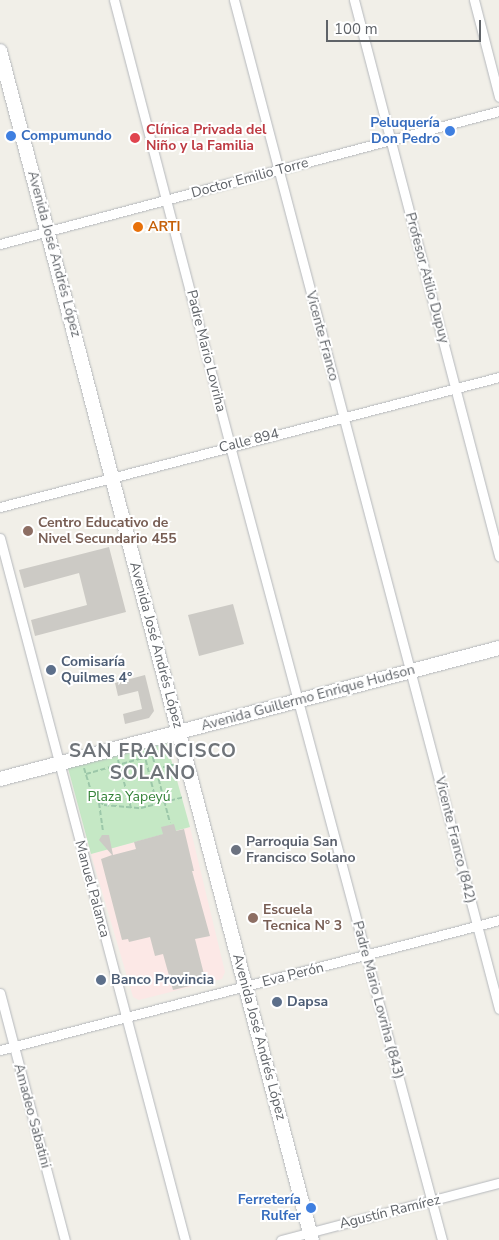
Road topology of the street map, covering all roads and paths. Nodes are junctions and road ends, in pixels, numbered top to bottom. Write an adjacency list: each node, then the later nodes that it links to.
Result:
1 (114, 0): 10 (street, Padre Mario Lovriha)
2 (234, 0): 9 (street, Vicente Franco)
3 (354, 0): 8 (street, Profesor Atilio Dupuy)
4 (474, 0): 6 (street)
5 (0, 51): 11 (main road, Avenida José Andrés López)
6 (499, 97)
7 (499, 112): 8 (street, Doctor Emilio Torre)
8 (391, 141): 9 (street, Doctor Emilio Torre); 14 (street, Profesor Atilio Dupuy)
9 (279, 170): 10 (street, Doctor Emilio Torre); 15 (street, Vicente Franco)
10 (167, 199): 11 (street, Doctor Emilio Torre); 16 (street, Padre Mario Lovriha)
11 (48, 232): 12 (street, Doctor Emilio Torre); 17 (main road, Avenida José Andrés López)
12 (0, 244)
13 (499, 377): 14 (street, Calle 894)
14 (456, 388): 15 (street, Calle 894); 20 (street, Profesor Atilio Dupuy)
15 (343, 418): 16 (street, Calle 894); 22 (street, Vicente Franco)
16 (230, 446): 17 (street, Calle 894); 23 (street, Padre Mario Lovriha)
17 (112, 478): 18 (street, Calle 894); 24 (main road, Avenida José Andrés López)
18 (0, 507)
19 (0, 538): 30 (street, Manuel Palanca)
20 (499, 556)
21 (499, 648): 22 (main road, Avenida Guillermo Enrique Hudson)
22 (412, 671): 23 (main road, Avenida Guillermo Enrique Hudson); 44 (street, Vicente Franco (842))
23 (298, 701): 24 (main road, Avenida Guillermo Enrique Hudson); 45 (street, Padre Mario Lovriha (843))
24 (179, 732): 25 (main road, Avenida Guillermo Enrique Hudson); 31 (main road, Avenida José Andrés López)
25 (145, 740): 26 (main road, Avenida Guillermo Enrique Hudson); 27 (path); 29 (path)
26 (115, 748): 28 (main road, Avenida Guillermo Enrique Hudson); 32 (path)
27 (153, 755): 29 (path); 33 (path)
28 (81, 757): 30 (main road, Avenida Guillermo Enrique Hudson); 34 (path)
29 (145, 757): 32 (path); 39 (path)
30 (59, 762): 35 (main road, Avenida Guillermo Enrique Hudson); 49 (street, Manuel Palanca)
31 (186, 762): 33 (path); 36 (main road, Avenida José Andrés López)
32 (120, 764): 34 (path); 40 (path)
33 (156, 769): 38 (path)
34 (86, 774): 37 (path)
35 (0, 779)
36 (195, 794): 38 (path); 46 (main road, Avenida José Andrés López)
37 (99, 803): 40 (path); 42 (path)
38 (165, 803): 39 (path); 41 (path)
39 (157, 805): 40 (path)
40 (131, 808)
41 (170, 823)
42 (103, 831)
43 (499, 920): 44 (street, Eva Perón)
44 (477, 926): 45 (street, Eva Perón); 48 (street, Vicente Franco (842))
45 (365, 957): 46 (street, Eva Perón); 53 (street, Padre Mario Lovriha (843))
46 (245, 987): 49 (street, Eva Perón); 54 (main road, Avenida José Andrés López)
47 (0, 993): 50 (street, Amadeo Sabatini)
48 (499, 1009)
49 (126, 1018): 50 (street, Eva Perón); 56 (street, Manuel Palanca)
50 (14, 1046): 51 (street, Eva Perón); 55 (street, Amadeo Sabatini)
51 (0, 1050)
52 (499, 1183): 53 (street, Agustín Ramírez)
53 (433, 1201): 54 (street, Agustín Ramírez); 58 (street, Padre Mario Lovriha (843))
54 (311, 1236): 57 (street, Agustín Ramírez)
55 (65, 1240)
56 (185, 1240)
57 (281, 1240)
58 (442, 1240)

